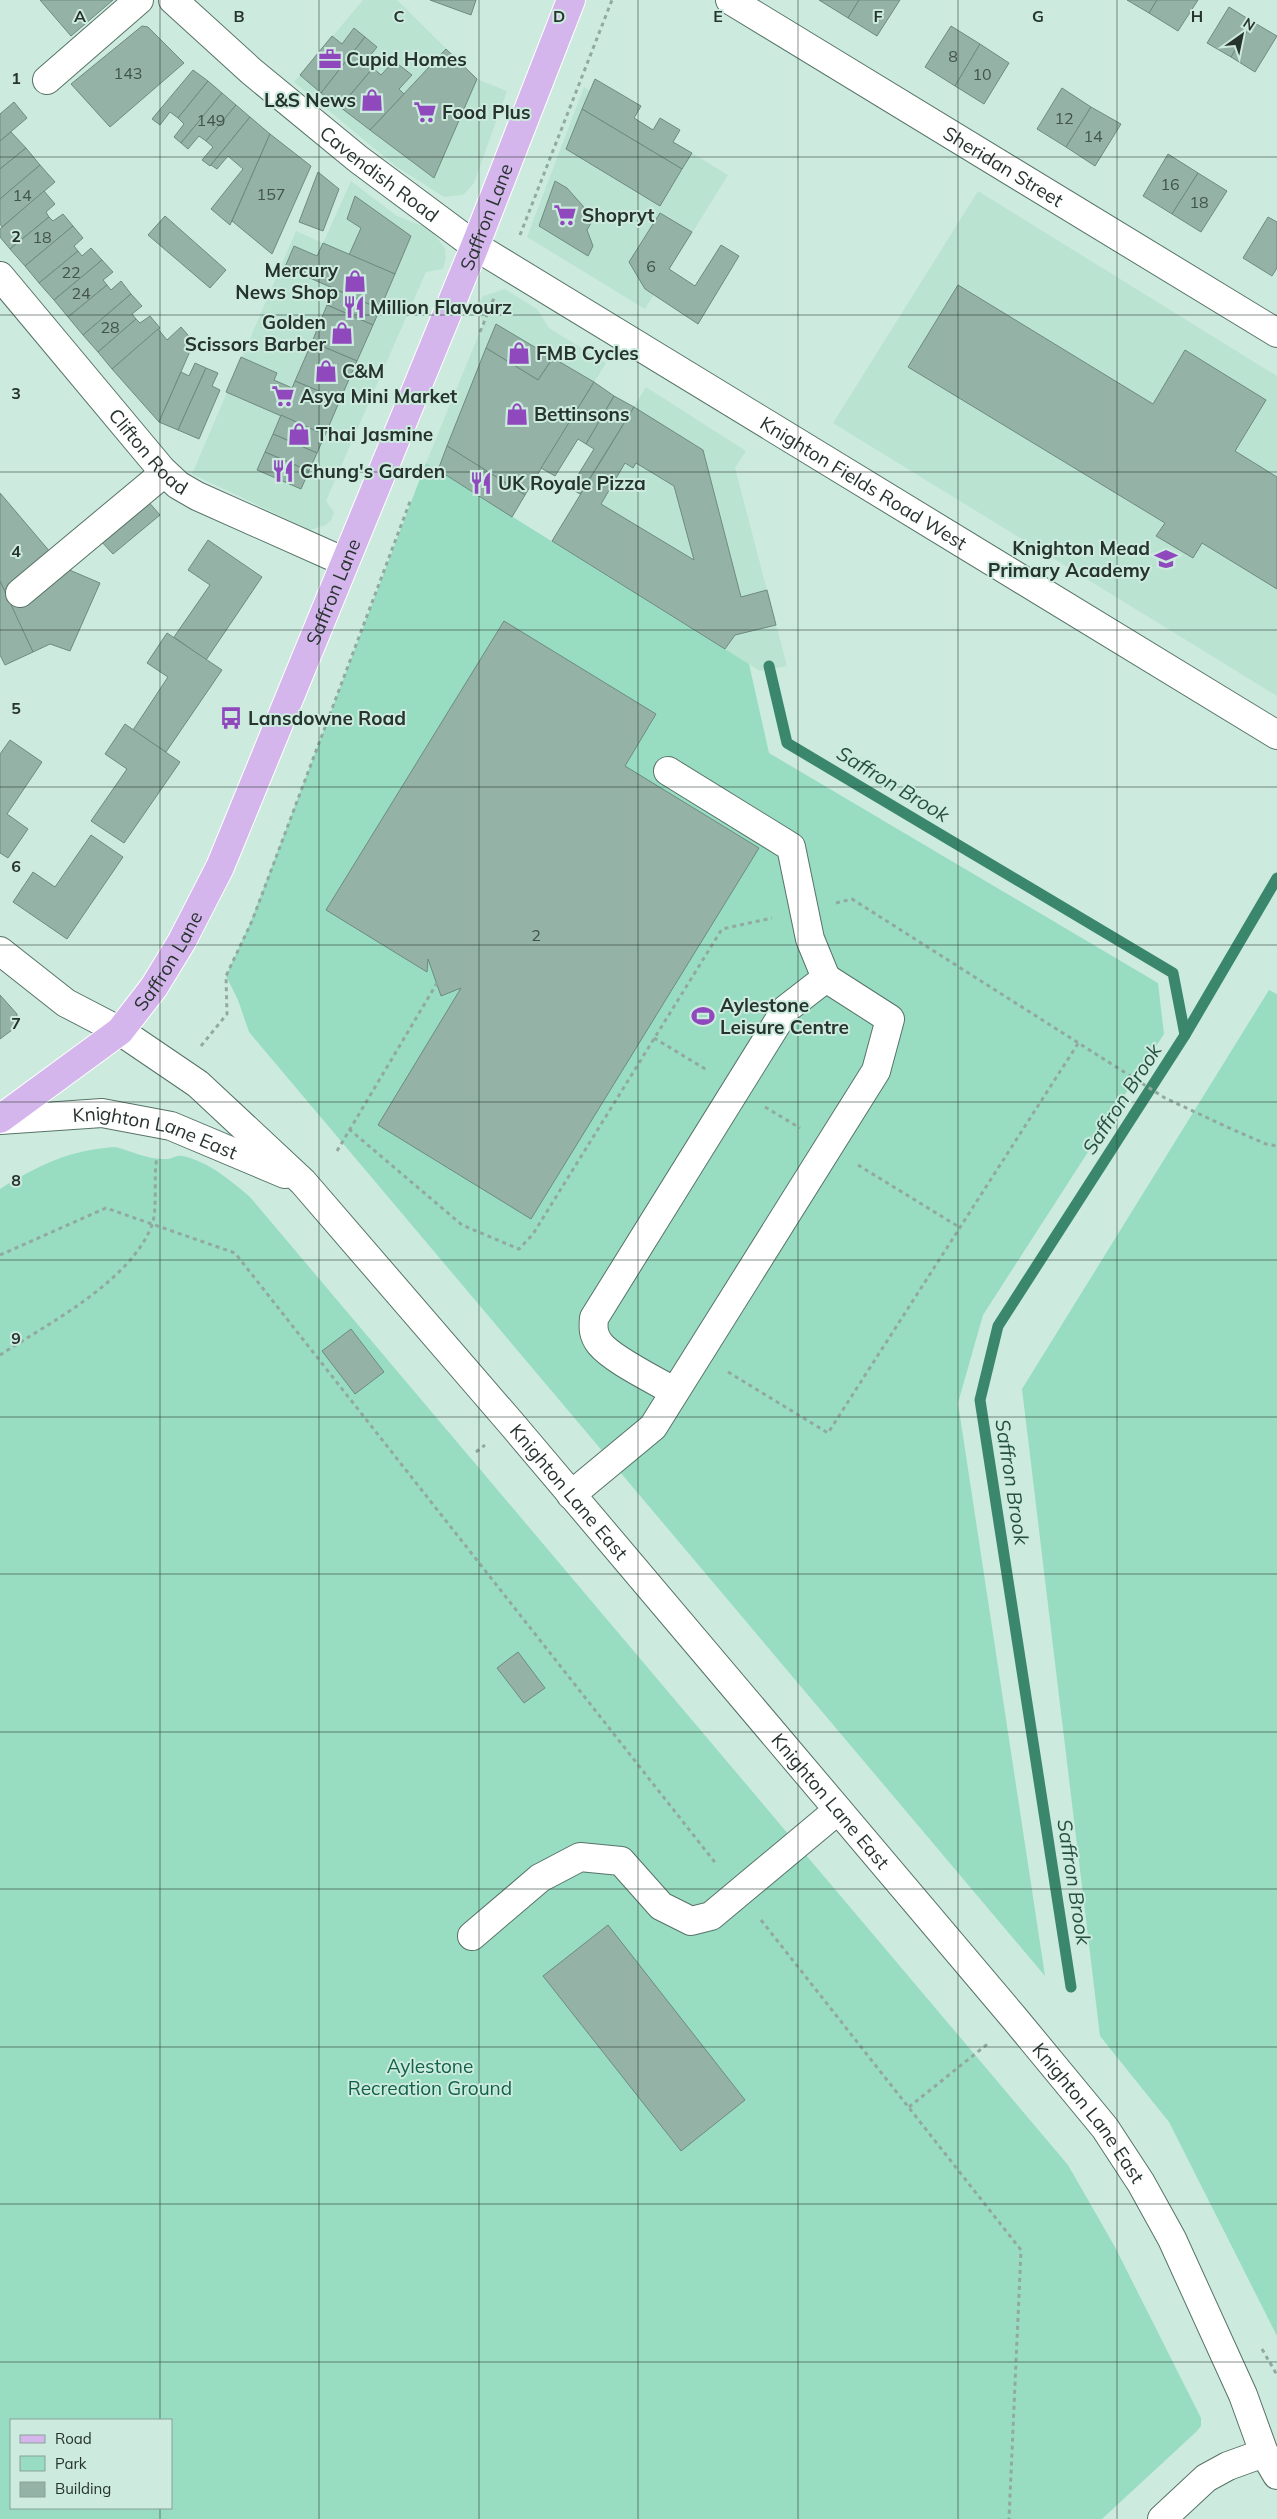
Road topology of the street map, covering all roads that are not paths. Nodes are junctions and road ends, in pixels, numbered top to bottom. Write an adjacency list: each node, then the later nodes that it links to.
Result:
1 (139, 0): 5 (street)
2 (173, 0): 6 (street, Cavendish Road)
3 (571, 0): 6 (main road, Saffron Lane)
4 (730, 0): 8 (street, Sheridan Street)
5 (47, 80)
6 (475, 246): 10 (main road, Saffron Lane); 12 (street, Knighton Fields Road West)
7 (0, 276): 9 (street, Clifton Road)
8 (1277, 333)
9 (164, 472): 10 (street, Clifton Road); 11 (street)
10 (345, 562): 16 (main road, Saffron Lane)
11 (20, 593)
12 (1277, 735)
13 (668, 771): 15 (street)
14 (0, 951): 16 (street)
15 (826, 978): 19 (street); 19 (street)
16 (120, 1031): 17 (main road, Saffron Lane); 18 (street, Knighton Lane East)
17 (0, 1120): 18 (street, Knighton Lane East)
18 (303, 1182): 20 (street, Knighton Lane East)
19 (675, 1392): 20 (street)
20 (571, 1494): 21 (street, Knighton Lane East)
21 (838, 1810): 22 (street); 23 (street, Knighton Lane East)
22 (472, 1936)
23 (1271, 2464): 24 (street)
24 (1162, 2519)

